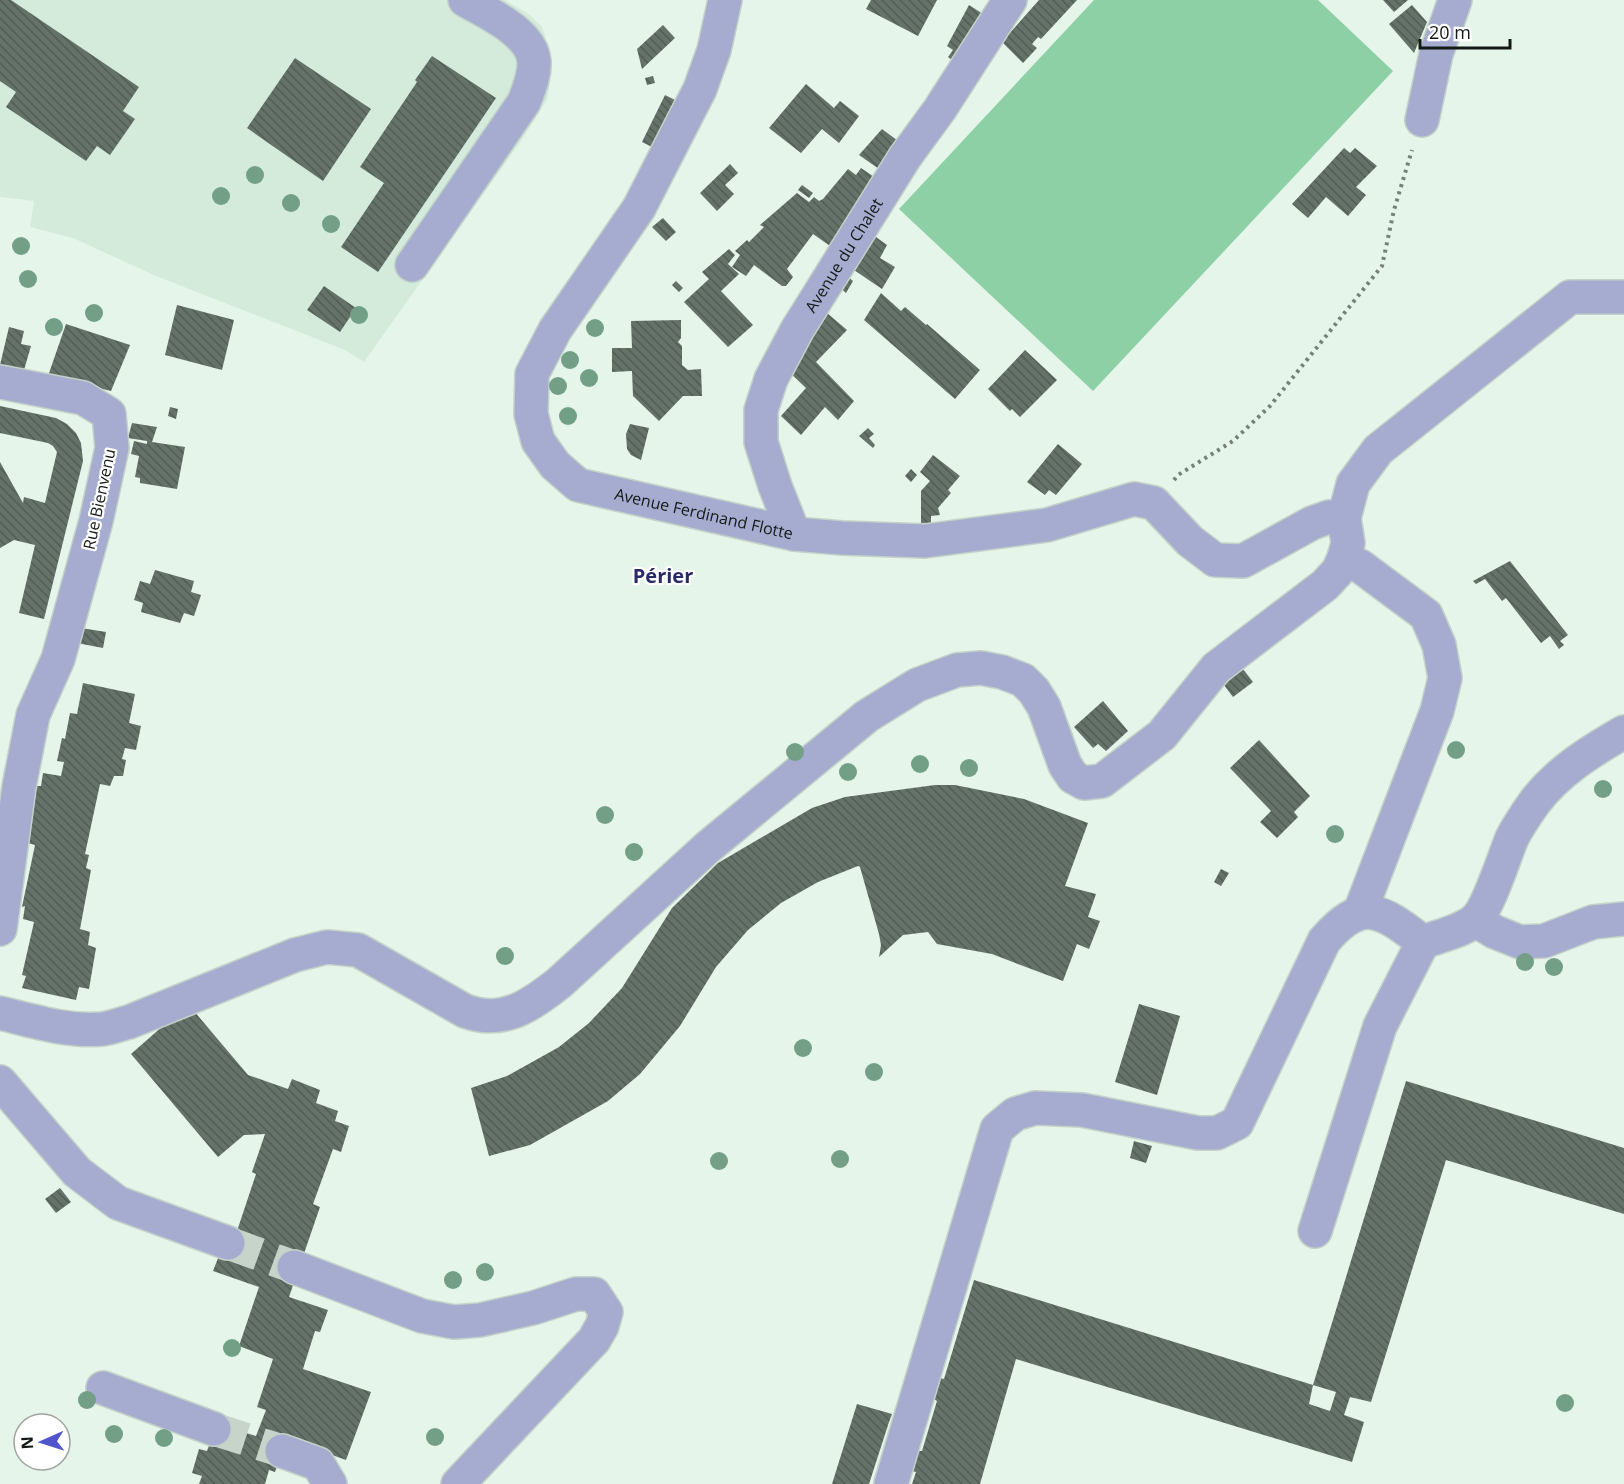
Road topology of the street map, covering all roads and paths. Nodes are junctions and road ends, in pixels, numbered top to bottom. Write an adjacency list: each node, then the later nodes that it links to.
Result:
1 (465, 0): 6 (street)
2 (725, 0): 11 (street, Avenue Ferdinand Flotte)
3 (1010, 0): 11 (street, Avenue du Chalet)
4 (1455, 0): 5 (street)
5 (1422, 120): 9 (path)
6 (412, 265)
7 (1624, 297): 10 (street)
8 (0, 382): 17 (street, Rue Bienvenu)
9 (1154, 504): 10 (street); 11 (street, Avenue Ferdinand Flotte)
10 (1344, 518): 12 (street)
11 (794, 534)
12 (1344, 558): 14 (street); 19 (street)
13 (1624, 732): 16 (street)
14 (1360, 912): 18 (street); 29 (street)
15 (1624, 919): 16 (street)
16 (1475, 920): 18 (street)
17 (0, 929)
18 (1423, 942): 21 (street)
19 (0, 1013)
20 (0, 1082): 22 (street)
21 (1315, 1231)
22 (228, 1243)
23 (294, 1267): 28 (street)
24 (103, 1388): 25 (street)
25 (214, 1429)
26 (282, 1451): 27 (street)
27 (330, 1484)
28 (458, 1484)
29 (891, 1484)

